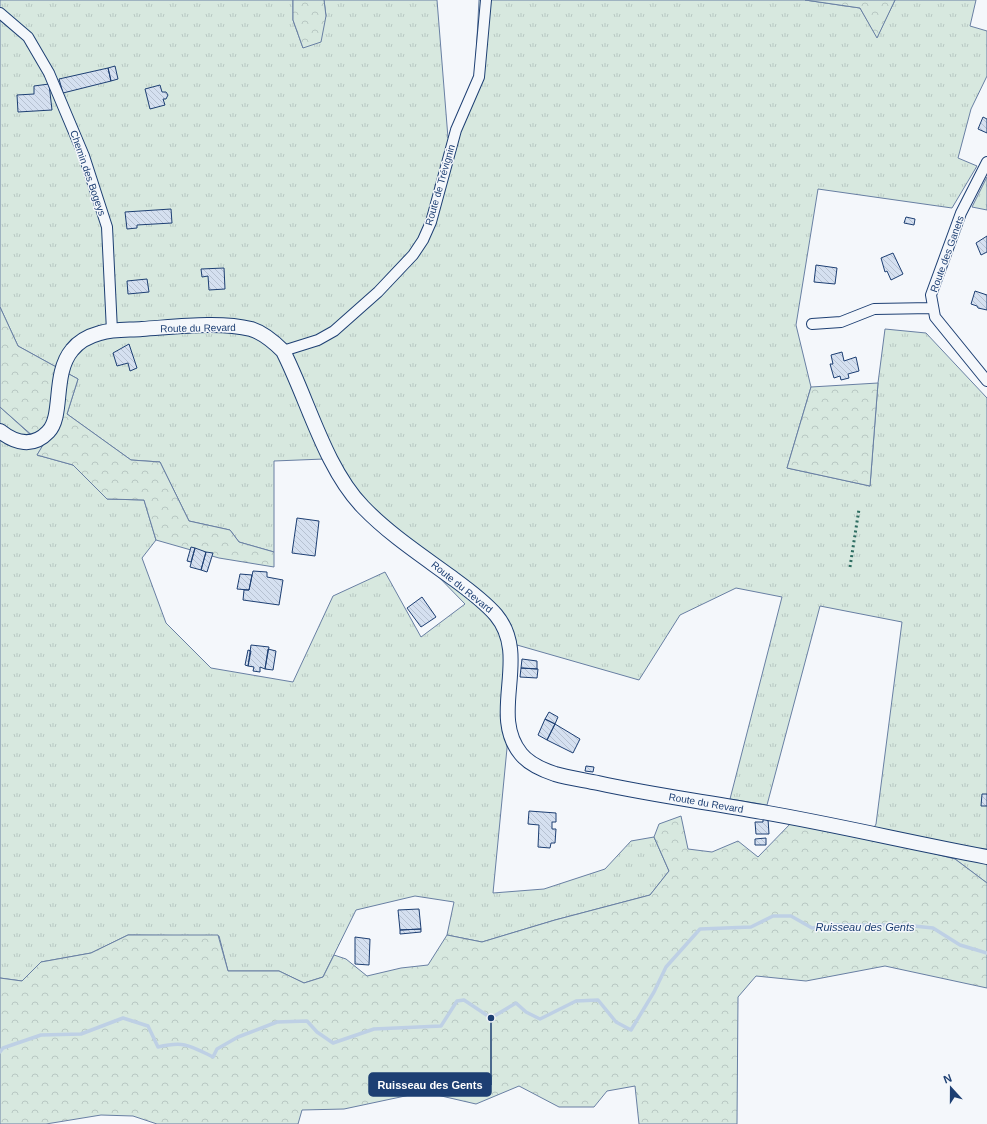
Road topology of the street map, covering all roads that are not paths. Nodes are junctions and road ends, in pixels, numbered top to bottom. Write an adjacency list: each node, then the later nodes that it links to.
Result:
1 (486, 0): 7 (street, Route de Trévignin)
2 (0, 13): 6 (street, Chemin des Bogeys)
3 (987, 162): 4 (street, Route des Ganets)
4 (932, 308): 5 (street); 8 (street)
5 (812, 324)
6 (112, 331): 7 (main road, Route du Revard); 9 (main road, Route du Revard)
7 (283, 351): 10 (main road, Route du Revard)
8 (987, 381)
9 (0, 431)
10 (987, 857)

